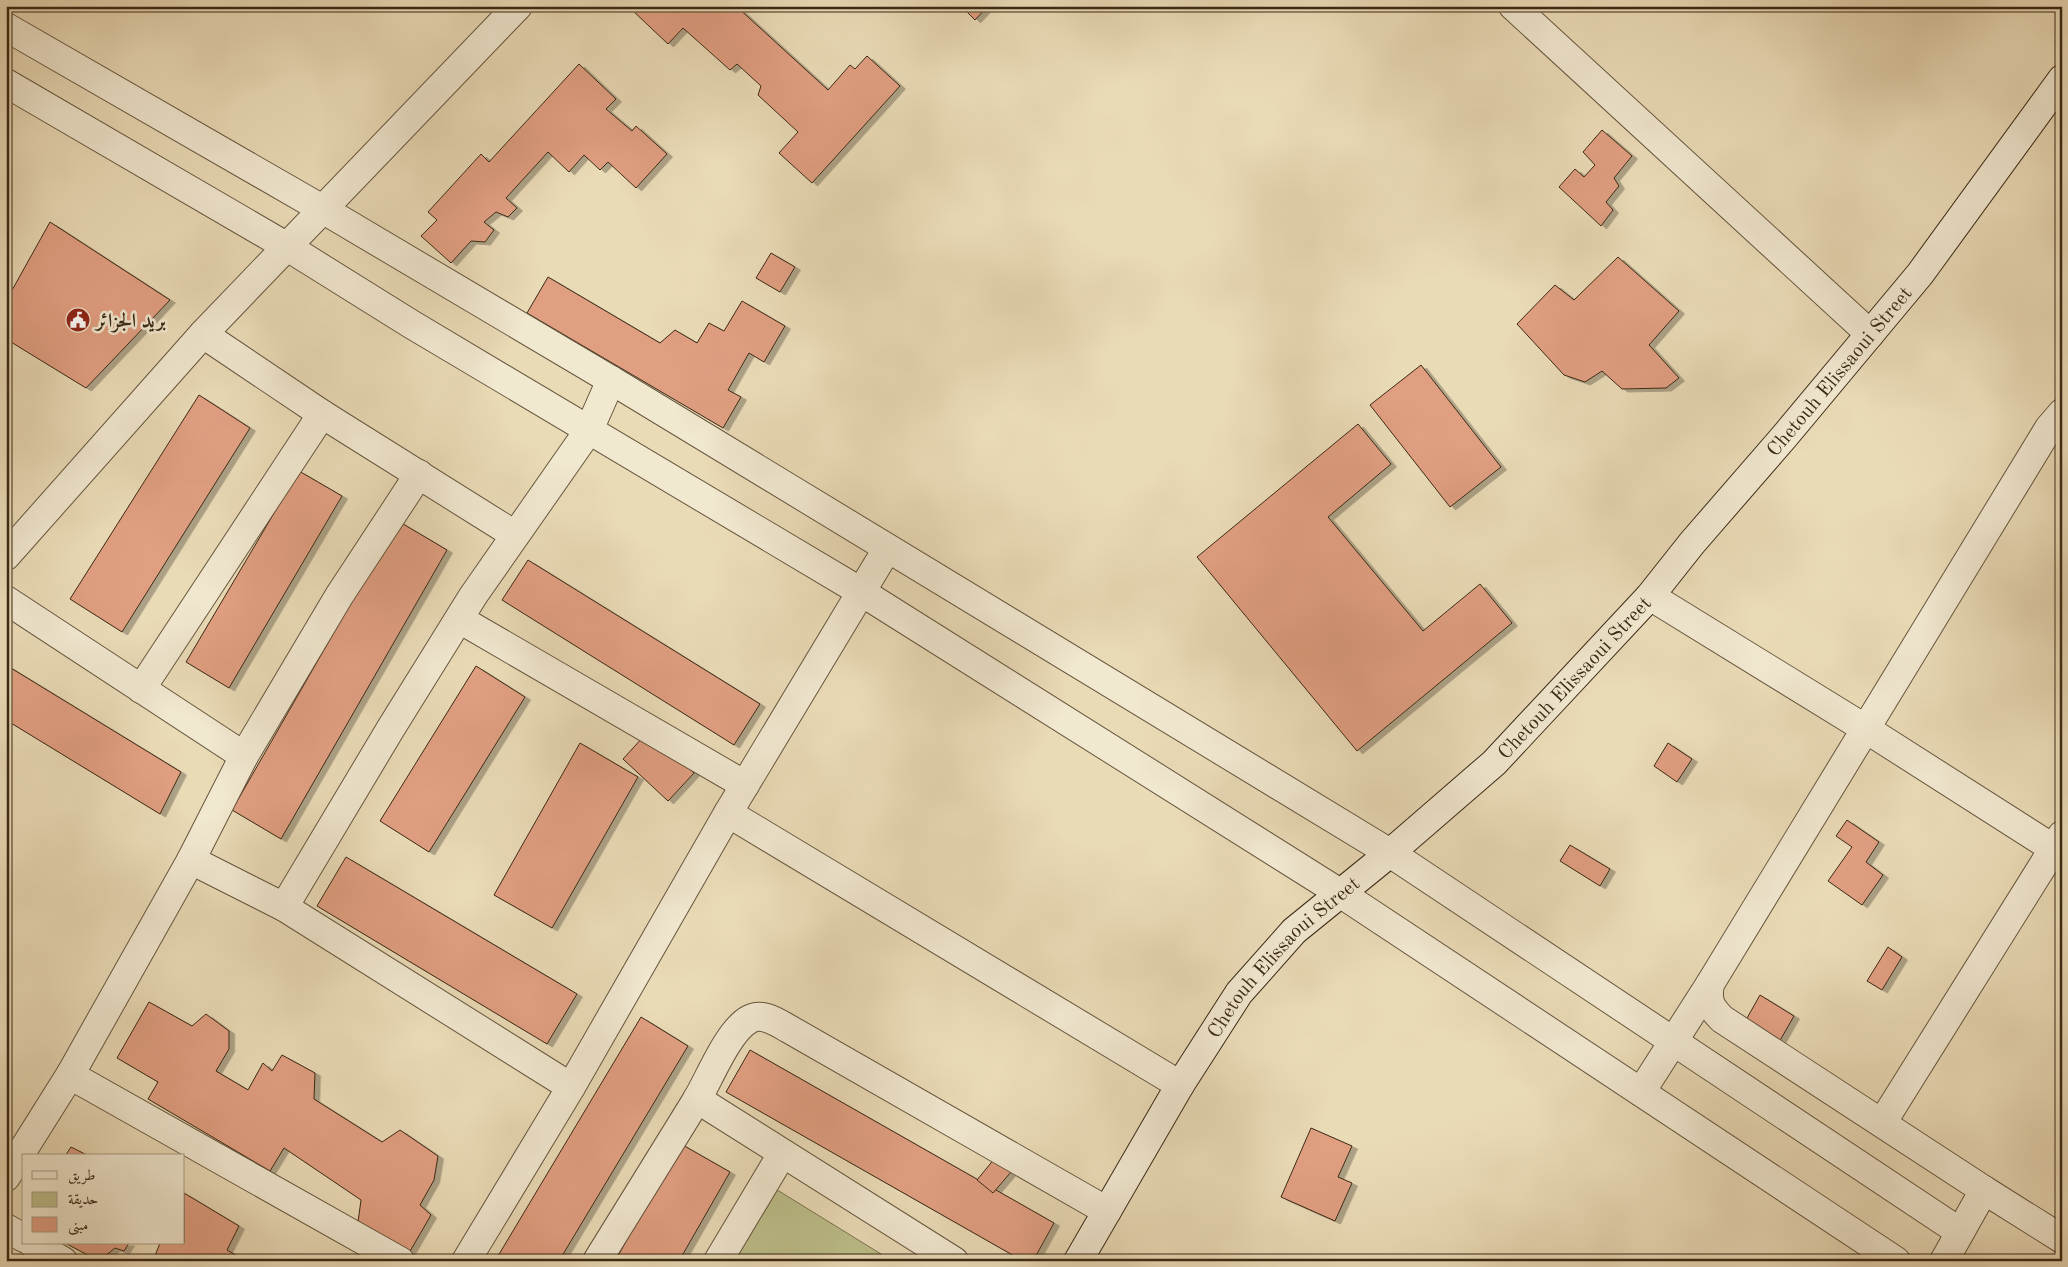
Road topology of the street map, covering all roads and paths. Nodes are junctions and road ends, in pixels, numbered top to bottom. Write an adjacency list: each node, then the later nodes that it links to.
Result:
1 (518, 6): 6 (street)
2 (1513, 6): 9 (street)
3 (6, 27): 6 (street)
4 (2062, 79): 9 (street, Chetouh Elissaoui Street)
5 (6, 83): 7 (street)
6 (324, 210): 7 (street); 10 (street)
7 (286, 246): 8 (street); 13 (street)
8 (203, 334): 11 (street); 17 (street)
9 (1870, 334): 19 (street, Chetouh Elissaoui Street)
10 (610, 380): 13 (street); 16 (street)
11 (322, 414): 14 (street); 22 (street)
12 (2062, 414): 23 (street)
13 (589, 430): 15 (street); 18 (street)
14 (419, 474): 15 (street); 24 (street)
15 (515, 535): 21 (street)
16 (887, 549): 18 (street); 28 (street)
17 (6, 556)
18 (863, 593): 25 (street); 30 (street)
19 (1650, 596): 23 (street); 28 (street, Chetouh Elissaoui Street)
20 (6, 600): 22 (street)
21 (461, 620): 25 (street); 31 (street)
22 (141, 689): 24 (street)
23 (1866, 729): 27 (street); 32 (street)
24 (244, 756): 29 (street)
25 (745, 785): 26 (street)
26 (728, 813): 35 (street); 36 (street)
27 (2059, 846): 39 (street)
28 (1390, 853): 30 (street, Chetouh Elissaoui Street); 33 (street)
29 (190, 860): 31 (street); 34 (street)
30 (1340, 893): 35 (street, Chetouh Elissaoui Street); 37 (street)
31 (284, 907): 36 (street)
32 (1710, 984): 33 (street); 39 (street)
33 (1673, 1041): 37 (street); 45 (street)
34 (70, 1075): 41 (street); 51 (street)
35 (1180, 1085): 43 (street, Chetouh Elissaoui Street)
36 (571, 1087): 52 (street)
37 (1641, 1092): 56 (street)
38 (697, 1099): 40 (street); 43 (street); 53 (street)
39 (1882, 1123): 42 (street)
40 (782, 1154): 49 (street); 54 (street)
41 (6, 1176)
42 (1984, 1190): 45 (street); 47 (street)
43 (1107, 1211): 55 (street, Chetouh Elissaoui Street)
44 (6, 1228): 46 (street)
45 (1960, 1232): 57 (street)
46 (22, 1237)
47 (2062, 1239)
48 (34, 1244): 50 (street)
49 (945, 1259)
50 (63, 1261)
51 (400, 1261)
52 (466, 1261)
53 (597, 1261)
54 (718, 1261)
55 (1078, 1261)
56 (1896, 1261)
57 (1944, 1261)

